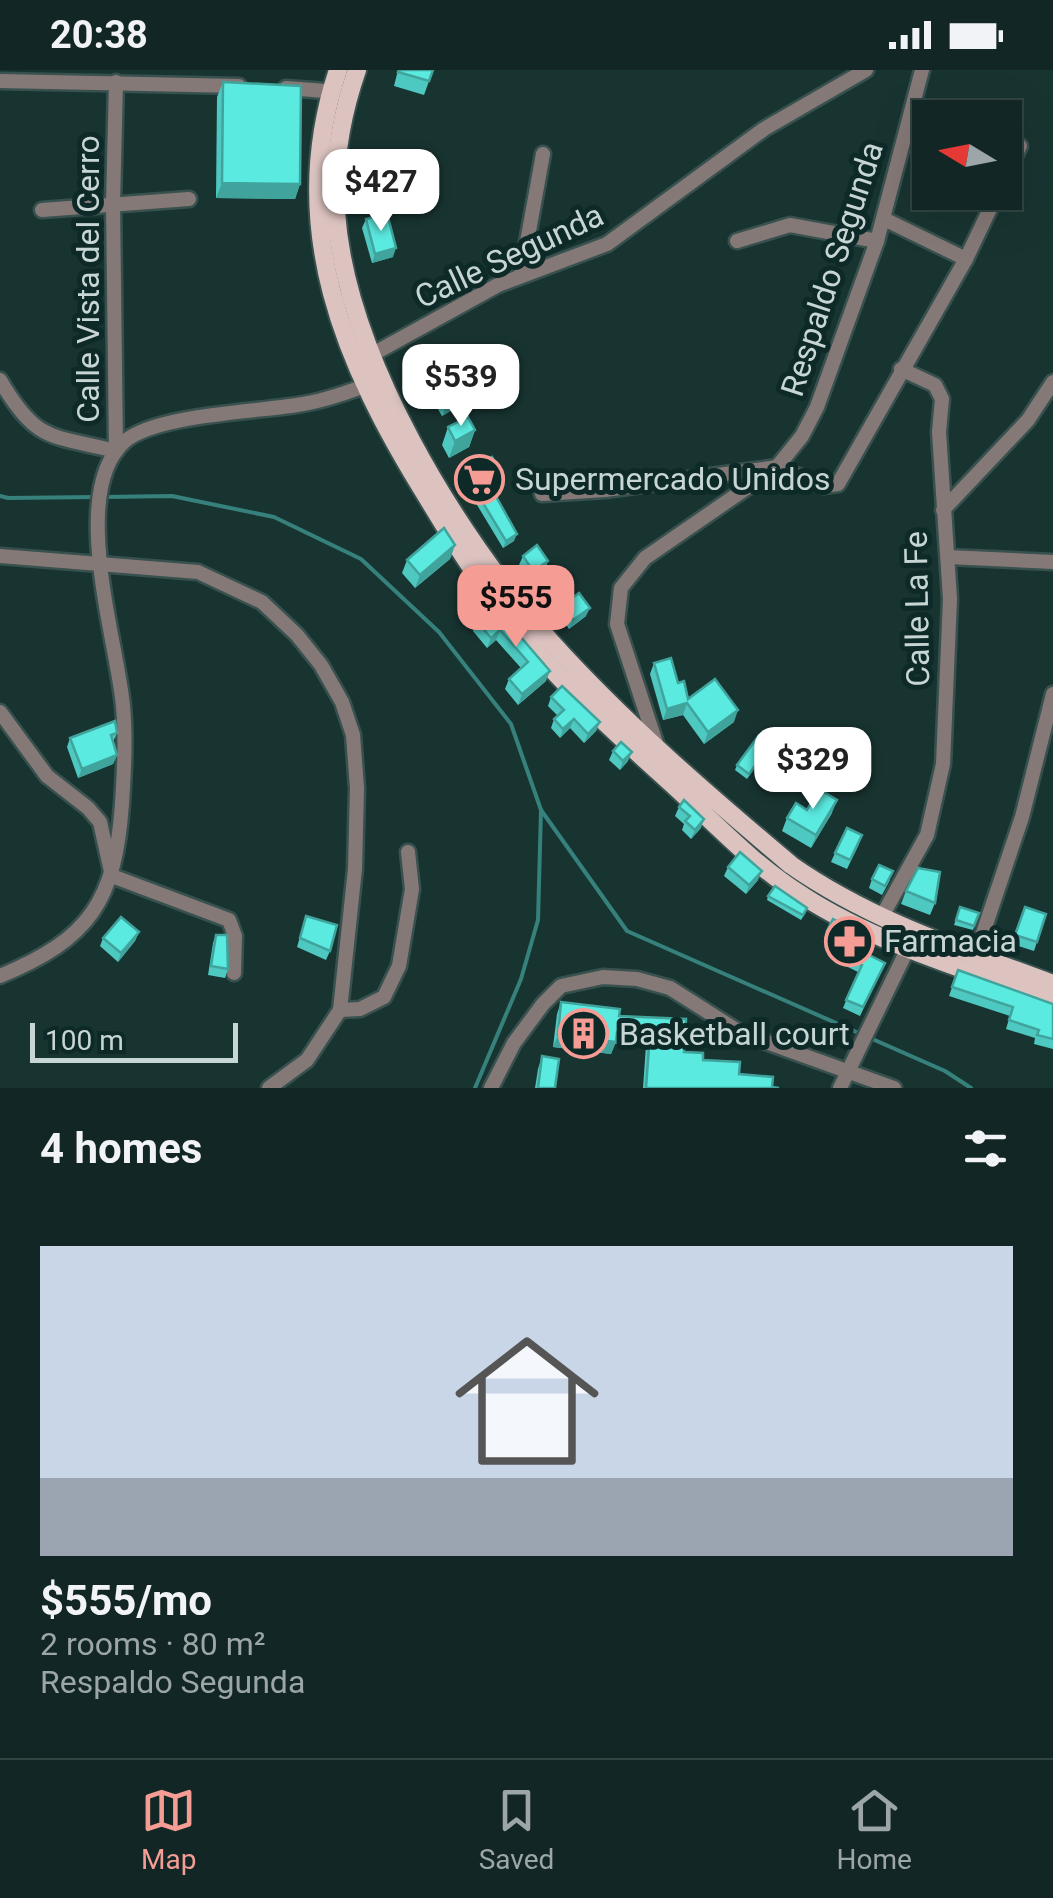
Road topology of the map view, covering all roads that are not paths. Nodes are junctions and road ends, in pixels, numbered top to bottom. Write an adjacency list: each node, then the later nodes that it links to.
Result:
1 (338, 70): 9 (main road)
2 (357, 70): 9 (main road)
3 (866, 70): 19 (street, Calle Segunda)
4 (922, 70): 15 (street, Respaldo Segunda)
5 (0, 82): 6 (street)
6 (116, 82): 7 (street); 12 (street, Calle Vista del Cerro)
7 (260, 87)
8 (278, 88): 9 (street)
9 (340, 92): 20 (main road); 25 (main road)
10 (543, 154): 19 (street)
11 (188, 199): 12 (street)
12 (113, 203): 13 (street); 26 (street, Calle Vista del Cerro)
13 (42, 210)
14 (989, 210): 18 (street)
15 (884, 219): 17 (street, Respaldo Segunda); 18 (street)
16 (737, 241): 17 (street)
17 (878, 241): 27 (street, Respaldo Segunda)
18 (966, 259): 21 (street)
19 (521, 275): 20 (street, Calle Segunda)
20 (372, 354): 22 (main road)
21 (901, 369): 27 (street); 29 (street, Calle La Fe)
22 (384, 379): 25 (street); 38 (main road)
23 (0, 380): 26 (street, Calle Vista del Cerro)
24 (1053, 382): 29 (street)
25 (365, 386): 26 (street); 42 (main road)
26 (116, 451): 33 (street)
27 (777, 467): 28 (street); 38 (street, Respaldo Segunda)
28 (542, 494)
29 (943, 510): 31 (street, Calle La Fe)
30 (0, 556): 33 (street)
31 (948, 557): 32 (street); 41 (street, Calle La Fe)
32 (1053, 562)
33 (100, 565): 40 (street); 48 (street)
34 (1053, 694): 43 (street)
35 (0, 712): 36 (street)
36 (17, 736): 37 (street); 40 (street)
37 (0, 744)
38 (660, 751): 41 (main road)
39 (408, 852): 48 (street)
40 (112, 876): 44 (street); 45 (street)
41 (881, 918): 42 (main road)
42 (912, 940): 43 (main road); 47 (main road); 49 (street)
43 (976, 954): 46 (main road)
44 (234, 973)
45 (0, 976)
46 (1053, 984)
47 (1053, 1001)
48 (340, 1010): 50 (street)
49 (848, 1071): 51 (street); 52 (street); 53 (street)
50 (269, 1088)
51 (491, 1088)
52 (840, 1088)
53 (894, 1088)

